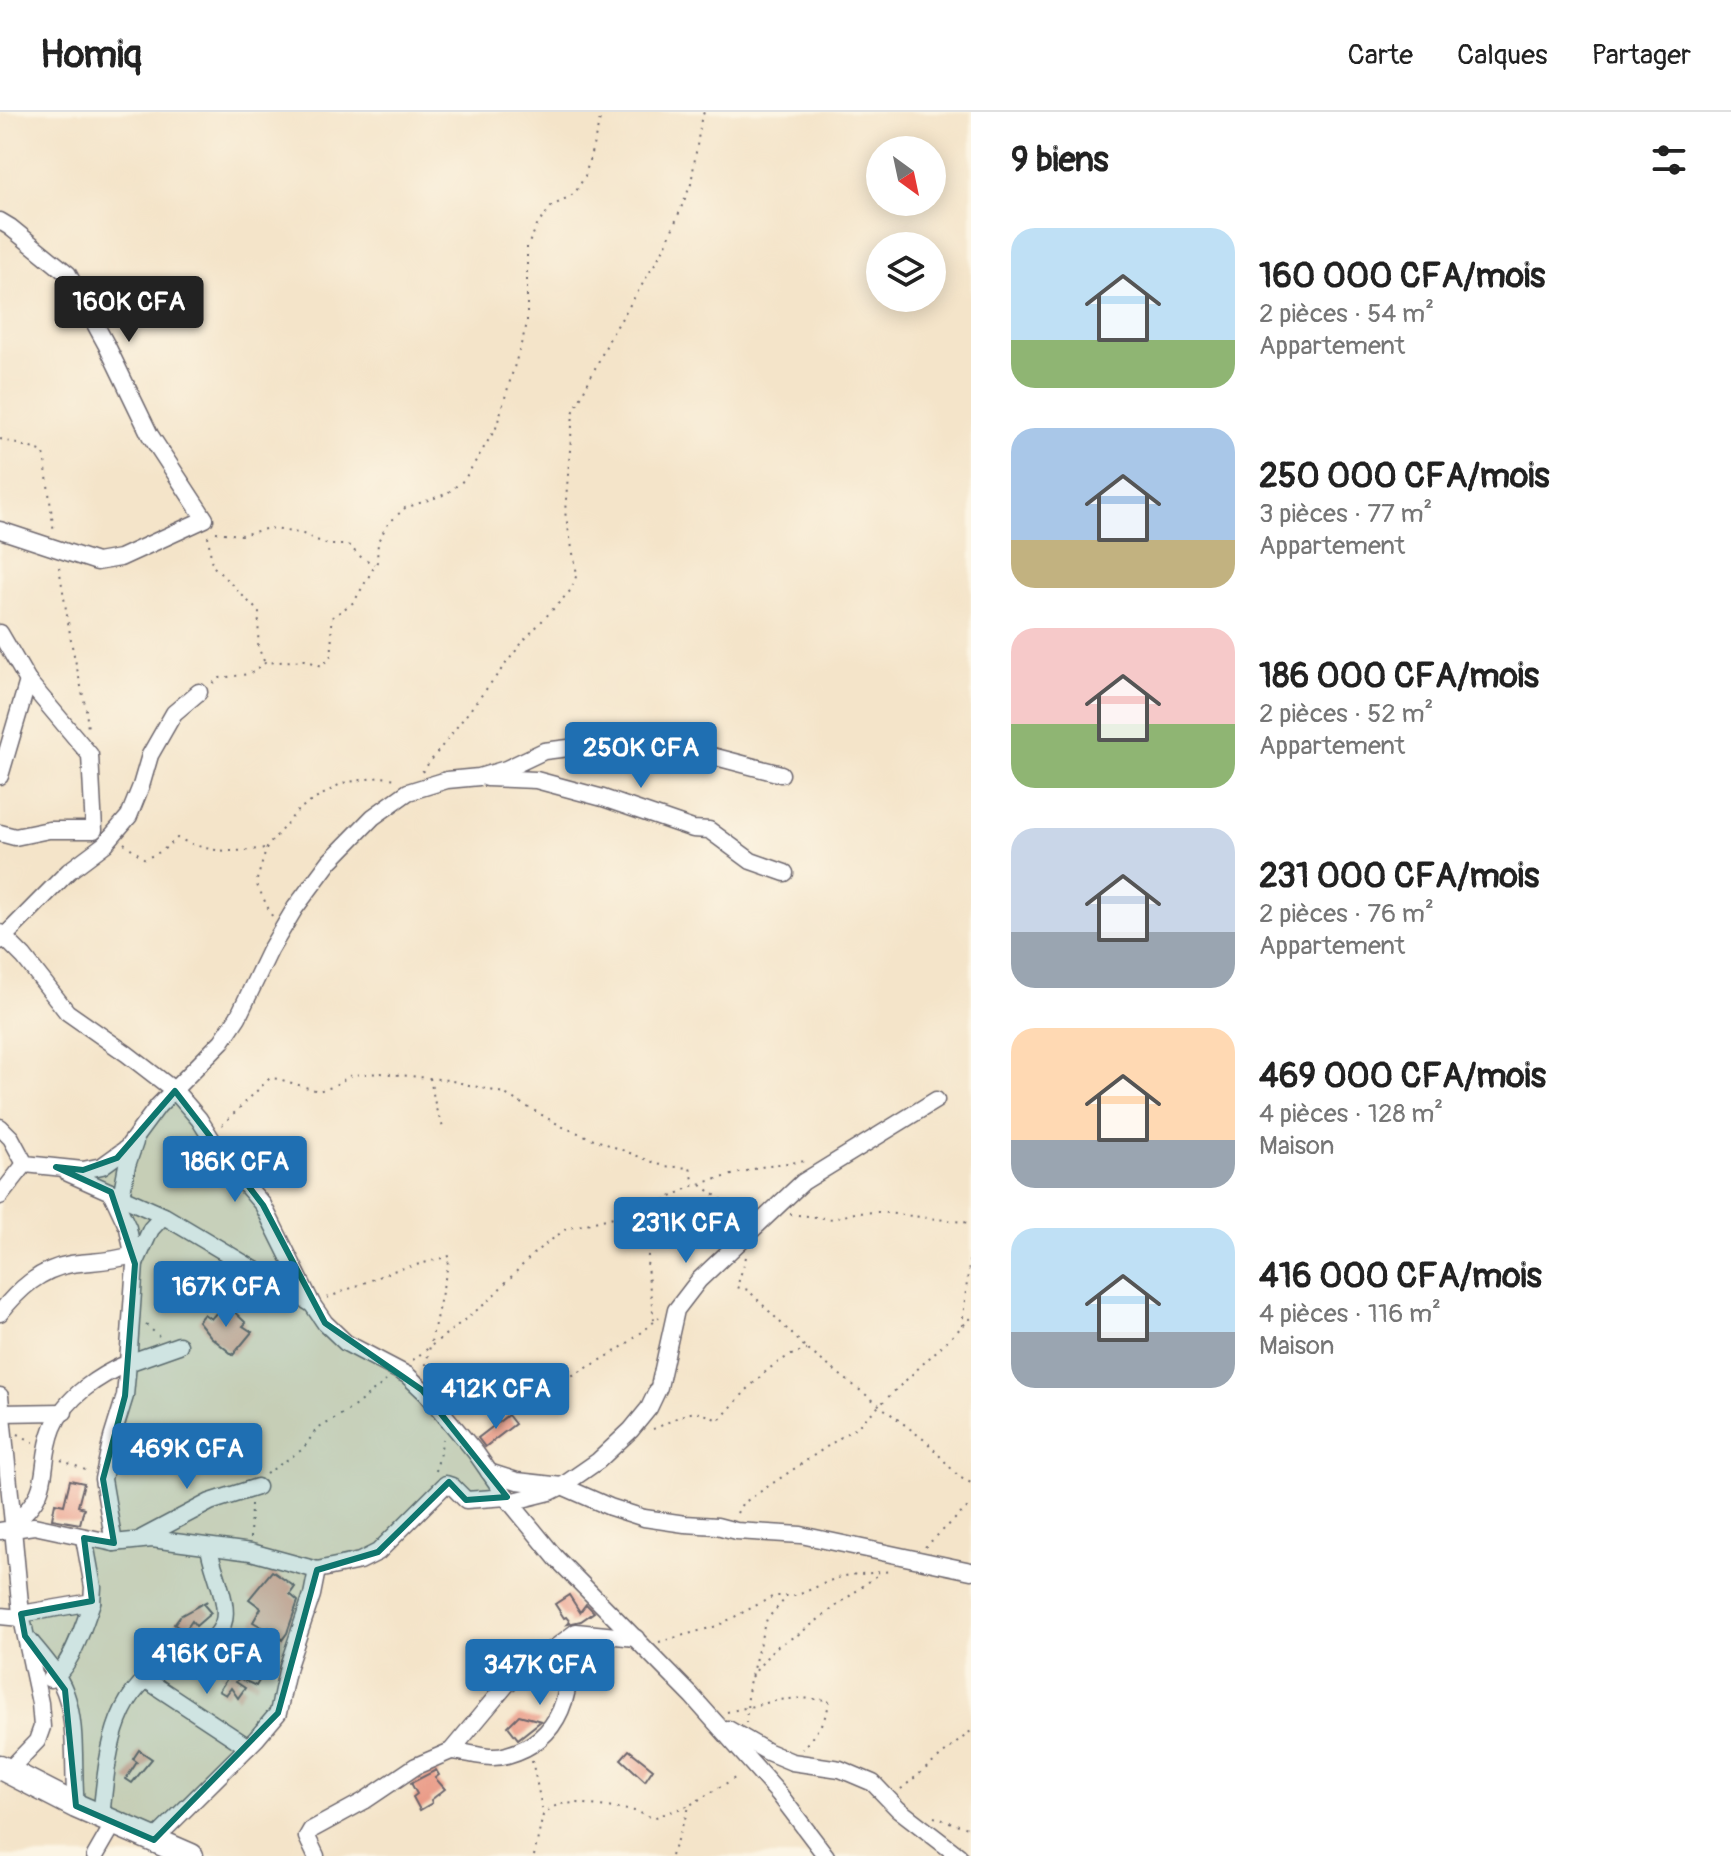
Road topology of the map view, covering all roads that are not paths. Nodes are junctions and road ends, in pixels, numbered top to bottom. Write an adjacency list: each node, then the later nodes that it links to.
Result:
1 (0, 221): 2 (street)
2 (0, 530)
3 (0, 633): 4 (street)
4 (28, 681): 7 (street); 9 (street)
5 (199, 692): 10 (street)
6 (781, 774): 8 (street)
7 (0, 776)
8 (479, 777): 12 (street); 14 (street)
9 (94, 830): 10 (street); 11 (street)
10 (115, 832): 13 (street)
11 (0, 833)
12 (785, 873)
13 (1, 937): 14 (street)
14 (175, 1091): 17 (street); 24 (street)
15 (936, 1100): 31 (street)
16 (0, 1127): 18 (street)
17 (138, 1133): 19 (street); 20 (street)
18 (25, 1164): 19 (street); 21 (street)
19 (56, 1167): 20 (street)
20 (116, 1194): 22 (street); 23 (street)
21 (0, 1196)
22 (163, 1216): 23 (street); 24 (street)
23 (134, 1259): 25 (street); 27 (street)
24 (312, 1304): 30 (street)
25 (0, 1313)
26 (179, 1345): 27 (street)
27 (128, 1363): 29 (street); 37 (street)
28 (1, 1412): 29 (street); 34 (street)
29 (64, 1412): 34 (street)
30 (489, 1472): 31 (street); 33 (street)
31 (562, 1486): 33 (street); 40 (street)
32 (257, 1487): 36 (street)
33 (508, 1500): 39 (street); 46 (street)
34 (9, 1528): 35 (street); 43 (street)
35 (84, 1538): 37 (street); 41 (street)
36 (137, 1541): 37 (street); 38 (street)
37 (114, 1543)
38 (209, 1547): 39 (street); 48 (street)
39 (317, 1570): 51 (street)
40 (971, 1571)
41 (92, 1602): 43 (street); 47 (street)
42 (0, 1616): 43 (street)
43 (21, 1616): 44 (street)
44 (25, 1636): 47 (street); 49 (street)
45 (567, 1639): 46 (street); 52 (street); 52 (street)
46 (639, 1641): 50 (street)
47 (57, 1677): 49 (street); 54 (street)
48 (145, 1679): 51 (street); 55 (street)
49 (36, 1685): 53 (street)
50 (712, 1718): 60 (street); 61 (street)
51 (248, 1747): 56 (street)
52 (451, 1751): 59 (street)
53 (4, 1769): 54 (main road)
54 (76, 1806): 55 (main road)
55 (108, 1820): 56 (main road); 57 (street)
56 (154, 1840): 58 (main road)
57 (95, 1856)
58 (191, 1856)
59 (316, 1856)
60 (826, 1856)
61 (959, 1856)

